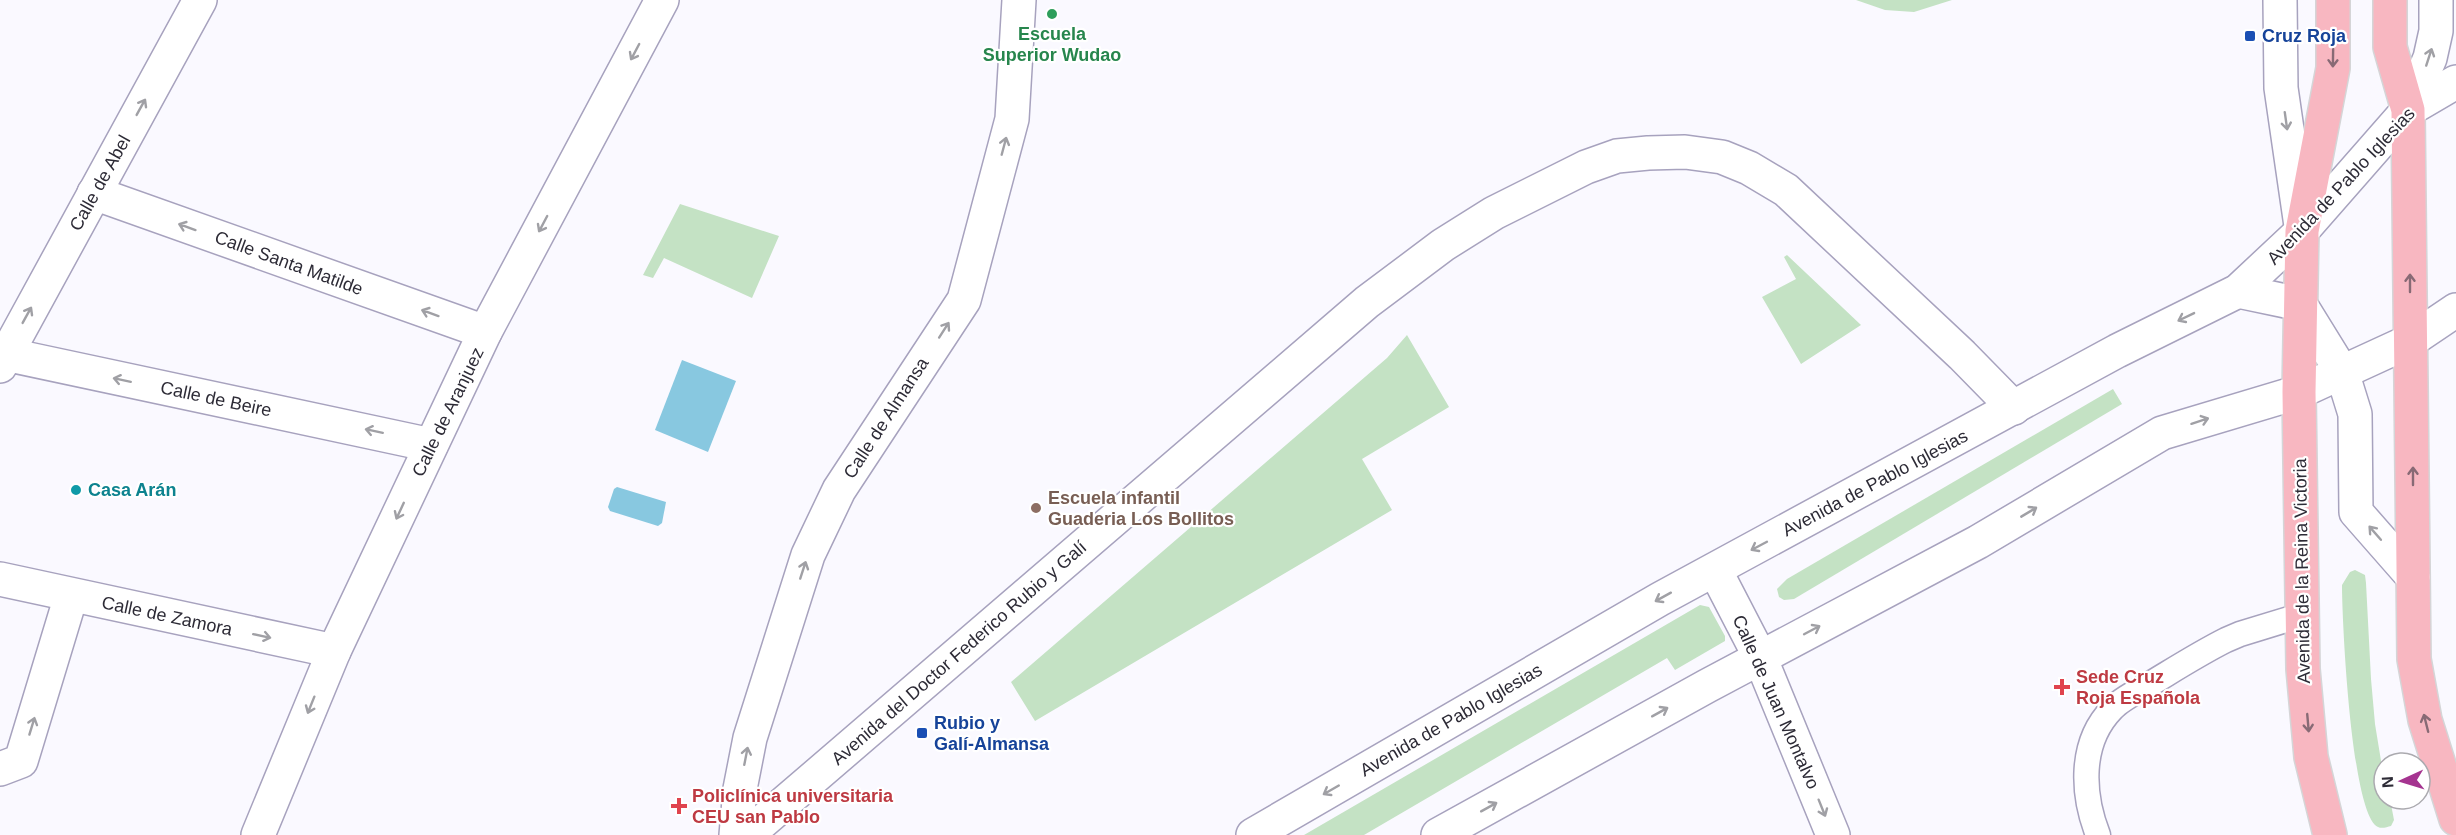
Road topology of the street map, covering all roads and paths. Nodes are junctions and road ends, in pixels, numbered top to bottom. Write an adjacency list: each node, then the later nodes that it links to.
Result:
1 (200, 0): 10 (street, Calle de Abel, one-way to 1)
2 (662, 0): 15 (street, Calle de Aranjuez, one-way to 15)
3 (1019, 0): 32 (street, Calle de Almansa, one-way to 3)
4 (2280, 0): 11 (street, Avenida de la Reina Victoria, one-way to 11)
5 (2333, 0): 11 (main road, Avenida de la Reina Victoria, one-way to 11)
6 (2390, 0): 9 (main road)
7 (2436, 0): 9 (street, one-way to 7)
8 (2456, 81): 9 (street, Avenida de Pablo Iglesias)
9 (2408, 110): 11 (street, Avenida de Pablo Iglesias); 16 (main road, one-way to 9)
10 (94, 193): 15 (street, Calle Santa Matilde, one-way to 10); 17 (street, Calle de Abel, one-way to 10)
11 (2302, 231): 12 (street, Avenida de Pablo Iglesias); 13 (main road, Avenida de la Reina Victoria)
12 (2238, 291): 13 (street); 20 (street, Avenida de Pablo Iglesias, one-way to 20)
13 (2300, 304): 18 (street); 19 (main road, Avenida de la Reina Victoria)
14 (2456, 310): 16 (street)
15 (485, 332): 21 (street, Calle de Aranjuez)
16 (2410, 341): 18 (street); 23 (main road, one-way to 16)
17 (2, 358): 21 (street, Calle de Beire, one-way to 17)
18 (2342, 372): 19 (street); 23 (street, one-way to 18)
19 (2299, 392): 26 (main road, Avenida de la Reina Victoria); 28 (street, one-way to 19)
20 (2014, 408): 22 (street, Avenida de Pablo Iglesias, one-way to 22); 33 (street, Avenida del Doctor Federico Rubio y Galí)
21 (431, 445): 27 (street, Calle de Aranjuez, one-way to 27)
22 (1714, 570): 28 (street, Calle de Juan Montalvo); 34 (street, Avenida de Pablo Iglesias, one-way to 34)
23 (2413, 577): 30 (main road, one-way to 23)
24 (0, 579): 25 (street, Calle de Zamora)
25 (71, 596): 27 (street, Calle de Zamora, one-way to 27); 29 (street, one-way to 25)
26 (2302, 615): 37 (lane); 38 (main road, Avenida de la Reina Victoria, one-way to 38)
27 (334, 651): 31 (street, Calle de Aranjuez, one-way to 31)
28 (1760, 657): 35 (street, one-way to 28); 36 (street, Calle de Juan Montalvo, one-way to 36)
29 (0, 769)
30 (2456, 819)
31 (258, 835)
32 (736, 835)
33 (747, 835)
34 (1253, 835)
35 (1438, 835)
36 (1833, 835)
37 (2098, 835)
38 (2330, 835)

